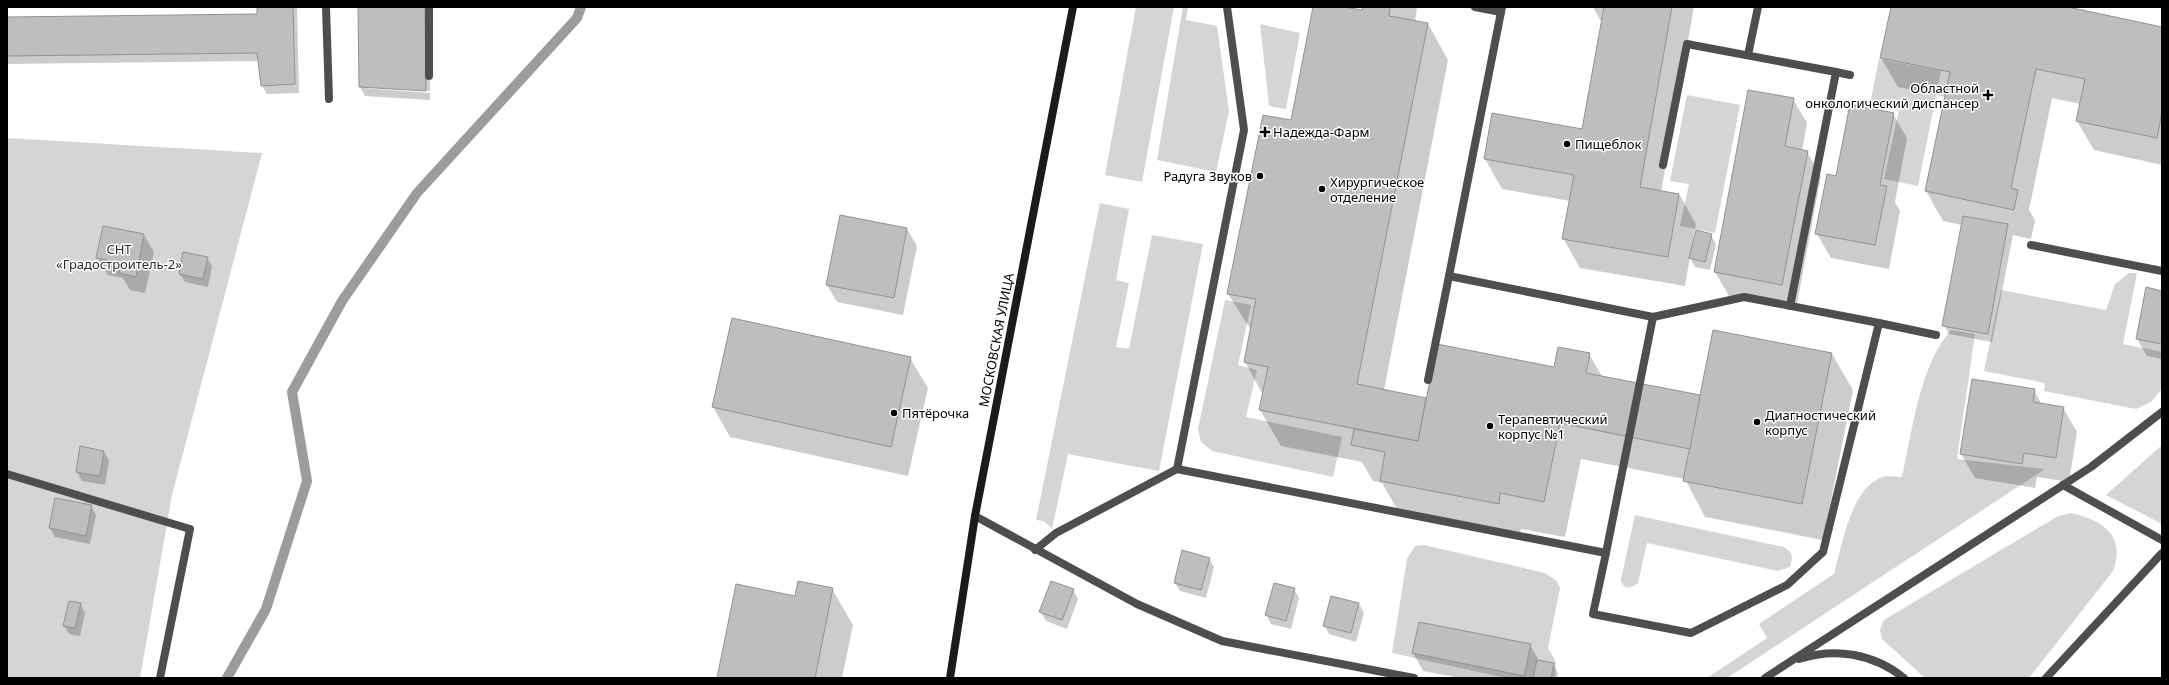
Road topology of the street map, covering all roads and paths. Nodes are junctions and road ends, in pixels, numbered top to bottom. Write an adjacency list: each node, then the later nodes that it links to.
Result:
1 (326, 7): 12 (lane)
2 (429, 7): 11 (lane)
3 (1073, 7): 26 (main road, МОСКОВСКАЯ УЛИЦА)
4 (1227, 7): 23 (lane)
5 (1475, 7): 7 (lane)
6 (1758, 7): 8 (lane)
7 (1502, 10): 16 (lane)
8 (1748, 56): 9 (lane); 13 (lane)
9 (1836, 72): 10 (lane); 17 (lane)
10 (1850, 75)
11 (429, 76)
12 (329, 99)
13 (1663, 166)
14 (2031, 245): 15 (lane)
15 (2162, 271)
16 (1449, 276): 18 (lane); 21 (lane)
17 (1790, 306): 18 (lane); 19 (lane)
18 (1653, 317): 29 (lane)
19 (1879, 323): 20 (lane); 29 (lane)
20 (1936, 335)
21 (1428, 380)
22 (2162, 412): 25 (lane)
23 (1177, 470): 28 (lane); 29 (lane)
24 (7, 474): 32 (lane)
25 (2063, 485): 27 (lane); 31 (lane)
26 (975, 516): 28 (lane); 33 (main road, МОСКОВСКАЯ УЛИЦА)
27 (2162, 540)
28 (1035, 550): 34 (lane)
29 (1606, 553)
30 (2162, 553): 37 (lane)
31 (1779, 669): 35 (lane); 36 (lane)
32 (160, 678)
33 (950, 678)
34 (1414, 678)
35 (1765, 678)
36 (1904, 678)
37 (2046, 678)

